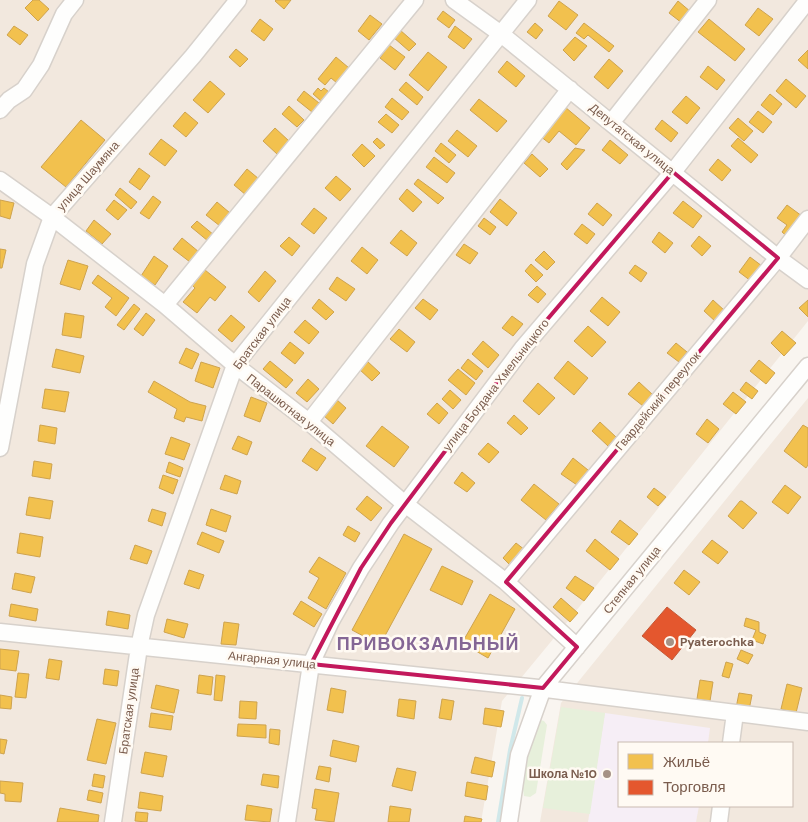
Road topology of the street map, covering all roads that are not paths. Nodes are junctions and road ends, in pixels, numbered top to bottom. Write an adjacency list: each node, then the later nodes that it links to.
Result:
1 (74, 0): 10 (street)
2 (238, 0): 14 (street, улица Шаумяна)
3 (415, 0): 18 (street)
4 (454, 0): 8 (street, Депутатская улица)
5 (528, 0): 8 (street, Братская улица)
6 (708, 0): 11 (street)
7 (808, 0): 12 (street, улица Богдана Хмельницкого)
8 (502, 34): 9 (street, Депутатская улица); 19 (street, Братская улица)
9 (570, 89): 11 (street, Депутатская улица); 21 (street)
10 (0, 110)
11 (611, 123): 12 (street, Депутатская улица)
12 (673, 172): 16 (street, Депутатская улица); 23 (street, улица Богдана Хмельницкого)
13 (0, 180): 14 (street, Парашютная улица)
14 (52, 217): 18 (street, Парашютная улица); 22 (street, улица Шаумяна)
15 (808, 219): 16 (street, Гвардейский переулок)
16 (778, 258): 17 (street, Депутатская улица); 24 (street, Гвардейский переулок)
17 (808, 280)
18 (165, 305): 19 (street, Парашютная улица)
19 (235, 365): 21 (street, Парашютная улица); 26 (street, Братская улица)
20 (808, 366): 27 (street, Степная улица)
21 (308, 422): 23 (street, Парашютная улица)
22 (0, 448)
23 (405, 504): 24 (street, Парашютная улица); 28 (street, улица Богдана Хмельницкого)
24 (506, 582): 27 (street, Парашютная улица)
25 (0, 632): 26 (street, Ангарная улица)
26 (139, 646): 28 (street, Ангарная улица); 34 (street, Братская улица)
27 (577, 646): 29 (street, Степная улица)
28 (311, 664): 29 (street, Ангарная улица); 35 (street, улица Богдана Хмельницкого)
29 (543, 688): 30 (street); 36 (street, Степная улица)
30 (735, 713): 31 (street); 32 (street)
31 (808, 722)
32 (730, 742)
33 (721, 807): 37 (street)
34 (113, 822)
35 (288, 822)
36 (509, 822)
37 (719, 822)

